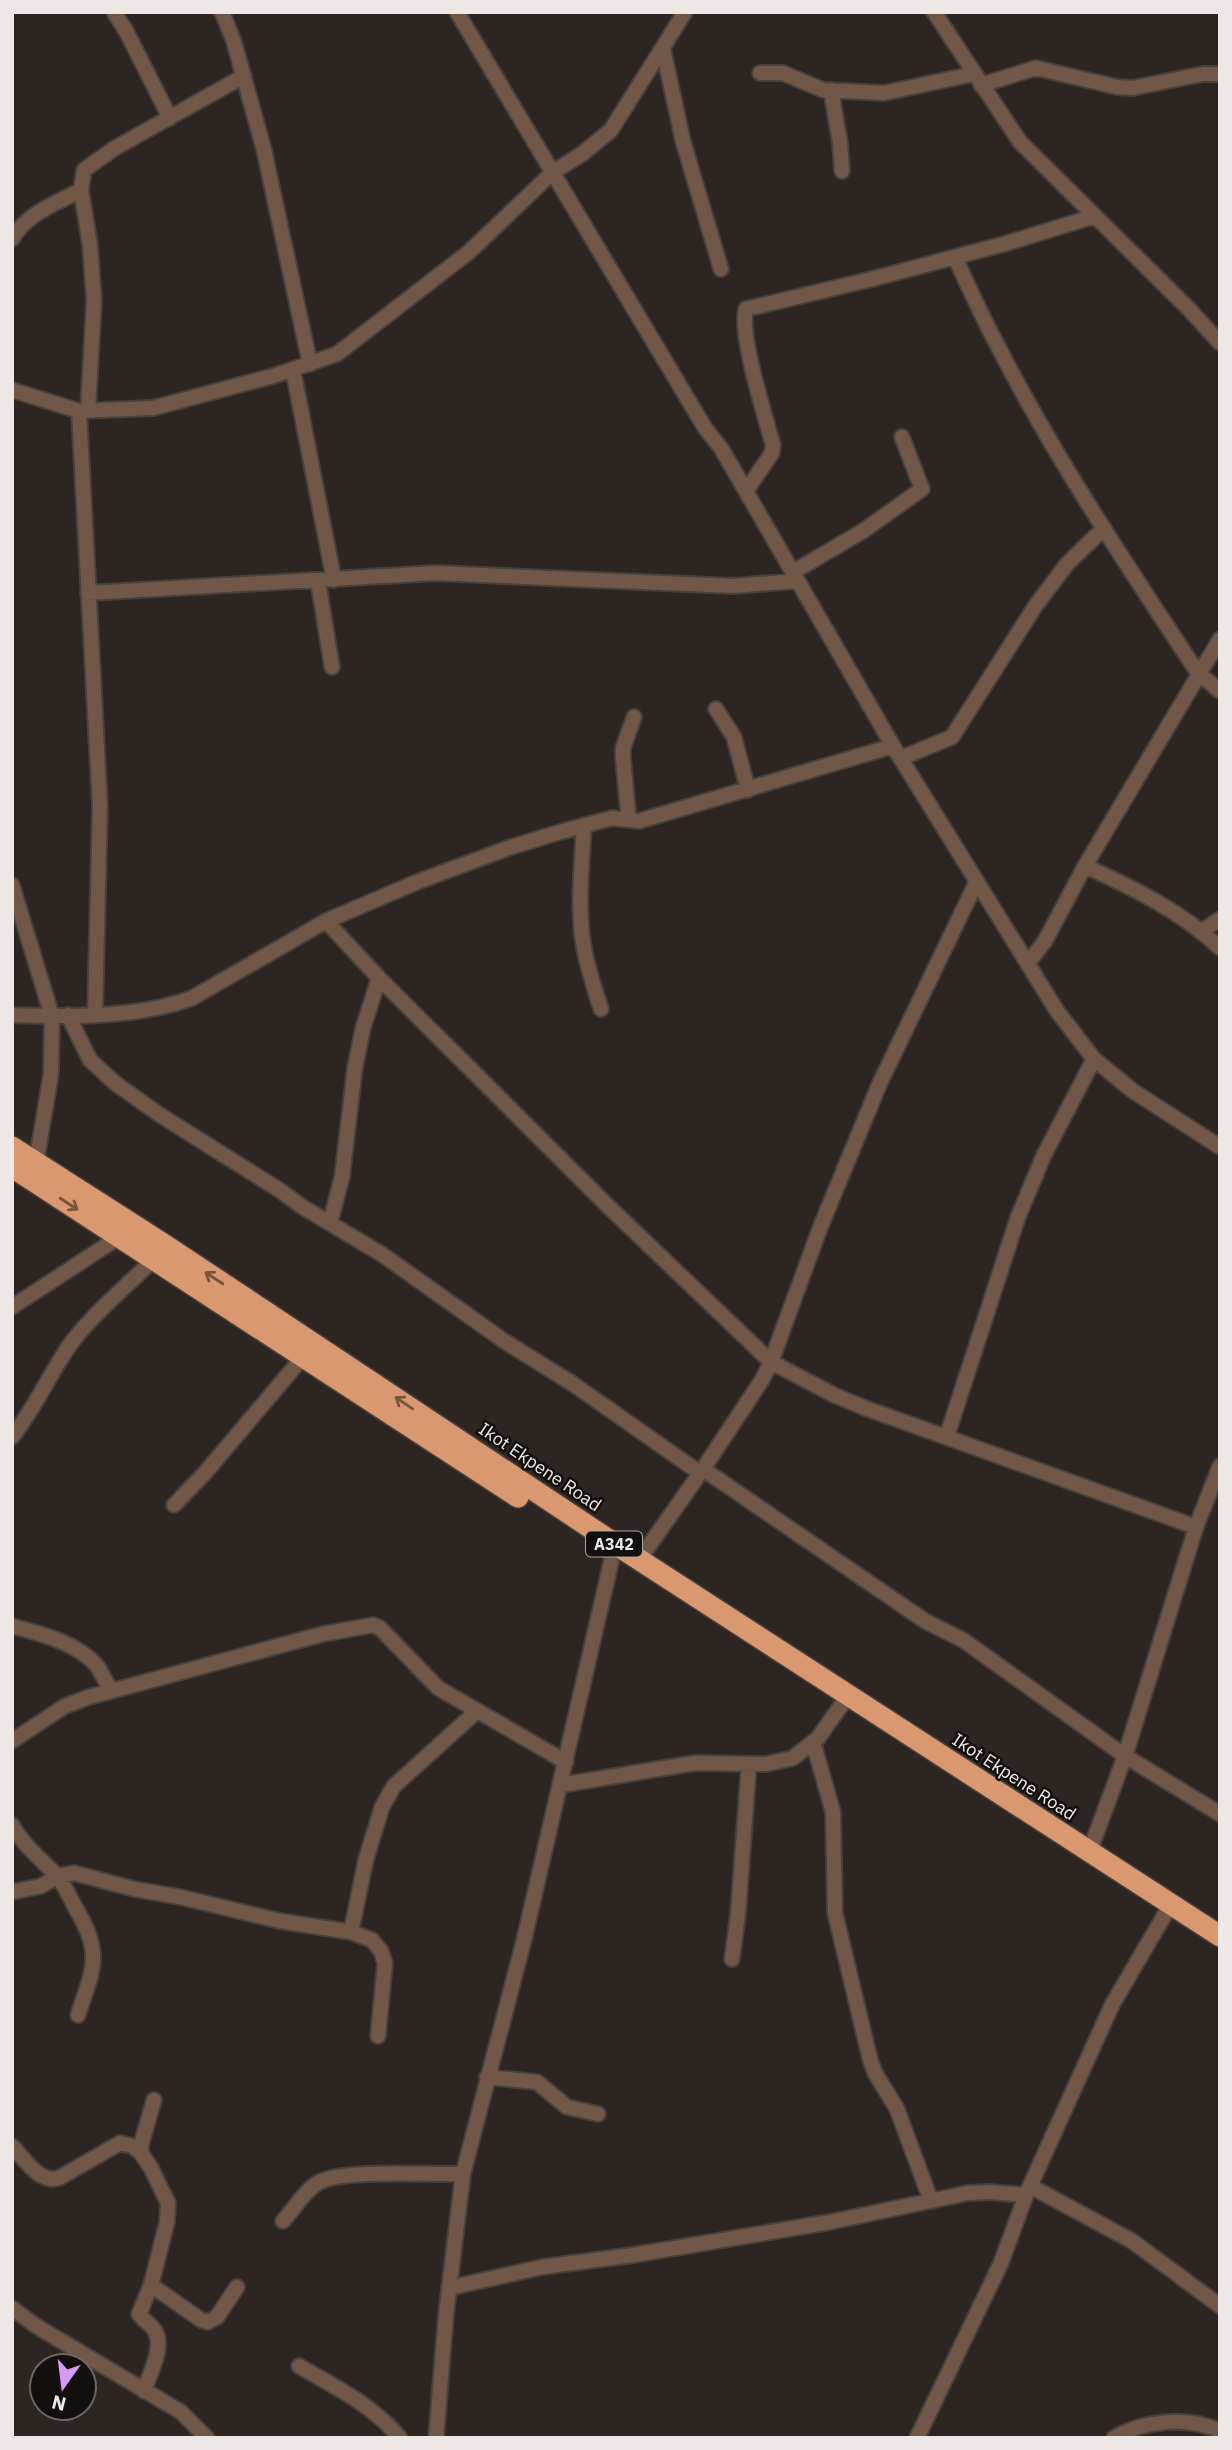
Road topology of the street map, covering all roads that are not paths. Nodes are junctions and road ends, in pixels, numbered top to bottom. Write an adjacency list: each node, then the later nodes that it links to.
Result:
1 (114, 12): 12 (street)
2 (222, 12): 9 (street)
3 (457, 12): 14 (street)
4 (685, 12): 6 (street)
5 (934, 12): 10 (street)
6 (663, 49): 14 (street); 19 (street)
7 (761, 73): 11 (street)
8 (1220, 74): 10 (street)
9 (244, 76): 12 (street); 21 (street)
10 (977, 80): 11 (street); 16 (street)
11 (831, 90): 13 (street)
12 (170, 118): 15 (street)
13 (842, 171)
14 (553, 172): 21 (street); 26 (street)
15 (80, 190): 17 (street); 24 (street)
16 (1095, 216): 18 (street); 20 (street)
17 (12, 239)
18 (955, 257): 26 (street); 27 (street)
19 (720, 269)
20 (1220, 344)
21 (310, 364): 22 (street)
22 (293, 370): 24 (street); 29 (street)
23 (12, 390): 24 (street)
24 (84, 410): 31 (street)
25 (902, 438): 28 (street)
26 (746, 491): 28 (street)
27 (1102, 529): 34 (street); 38 (street)
28 (795, 576): 29 (street); 38 (street)
29 (334, 580): 30 (street)
30 (318, 581): 31 (street); 33 (street)
31 (88, 593): 52 (street)
32 (1220, 639): 34 (street)
33 (332, 667)
34 (1198, 673): 35 (street); 42 (street)
35 (1220, 691)
36 (716, 709): 39 (street)
37 (634, 717): 40 (street)
38 (897, 752): 39 (street); 43 (street)
39 (748, 790): 40 (street)
40 (629, 820): 41 (street)
41 (584, 825): 46 (street); 51 (street)
42 (1085, 866): 47 (street); 49 (street)
43 (977, 881): 49 (street); 66 (street)
44 (12, 886): 54 (street)
45 (1220, 919): 47 (street)
46 (326, 921): 50 (street); 52 (street)
47 (1202, 931): 48 (street)
48 (1220, 948)
49 (1028, 963): 56 (street)
50 (379, 978): 61 (street); 66 (street)
51 (601, 1009)
52 (95, 1014): 55 (street)
53 (12, 1015): 54 (street)
54 (52, 1016): 55 (street); 59 (street)
55 (68, 1016): 61 (street)
56 (1094, 1059): 58 (street); 67 (street)
57 (12, 1147): 59 (highway, Ikot Ekpene Road / A342)
58 (1220, 1147)
59 (36, 1163): 75 (highway, Ikot Ekpene Road / A342, one-way to 59)
60 (12, 1167): 62 (highway, Ikot Ekpene Road / A342, one-way to 62)
61 (330, 1223): 70 (street)
62 (119, 1237): 63 (highway, Ikot Ekpene Road / A342); 64 (street)
63 (154, 1259): 65 (highway, Ikot Ekpene Road / A342); 68 (street)
64 (12, 1307)
65 (303, 1357): 72 (street); 74 (highway, Ikot Ekpene Road / A342)
66 (771, 1363): 67 (street); 70 (street)
67 (947, 1436): 73 (street)
68 (12, 1437)
69 (1220, 1466): 71 (street)
70 (702, 1471): 75 (street); 82 (street)
71 (1217, 1483): 73 (street)
72 (174, 1505)
73 (1196, 1527): 82 (street)
74 (612, 1558): 78 (highway, Ikot Ekpene Road / A342); 83 (street)
75 (639, 1560): 78 (highway, Ikot Ekpene Road / A342)
76 (12, 1626): 77 (street)
77 (111, 1690): 79 (street); 80 (street)
78 (844, 1700): 81 (street); 88 (highway, Ikot Ekpene Road / A342); 91 (highway, Ikot Ekpene Road / A342)
79 (477, 1711): 83 (street); 92 (street)
80 (12, 1741)
81 (813, 1742): 84 (street); 105 (street)
82 (1125, 1756): 86 (street); 88 (street)
83 (566, 1762): 85 (street)
84 (749, 1764): 85 (street); 95 (street)
85 (561, 1785): 98 (street)
86 (1220, 1814)
87 (12, 1825): 89 (street)
88 (1089, 1853): 91 (highway, Ikot Ekpene Road / A342)
89 (58, 1877): 90 (street); 92 (street); 96 (street)
90 (12, 1892)
91 (1167, 1909): 93 (highway, Ikot Ekpene Road / A342); 94 (highway, Ikot Ekpene Road / A342); 104 (street)
92 (351, 1932): 97 (street)
93 (1220, 1936)
94 (1220, 1952)
95 (732, 1959)
96 (78, 2015)
97 (378, 2036)
98 (487, 2077): 100 (street); 103 (street)
99 (154, 2101): 102 (street)
100 (598, 2114)
101 (12, 2146): 102 (street)
102 (141, 2153): 107 (street)
103 (463, 2174): 106 (street); 109 (street)
104 (1028, 2190): 105 (street); 110 (street); 118 (street)
105 (931, 2202): 109 (street)
106 (283, 2221)
107 (151, 2285): 108 (street); 113 (street)
108 (237, 2287)
109 (449, 2288): 117 (street)
110 (1220, 2306)
111 (12, 2308): 113 (street)
112 (299, 2365): 116 (street)
113 (144, 2391): 115 (street)
114 (1220, 2431): 119 (street)
115 (207, 2438)
116 (400, 2438)
117 (436, 2438)
118 (917, 2438)
119 (1114, 2438)

